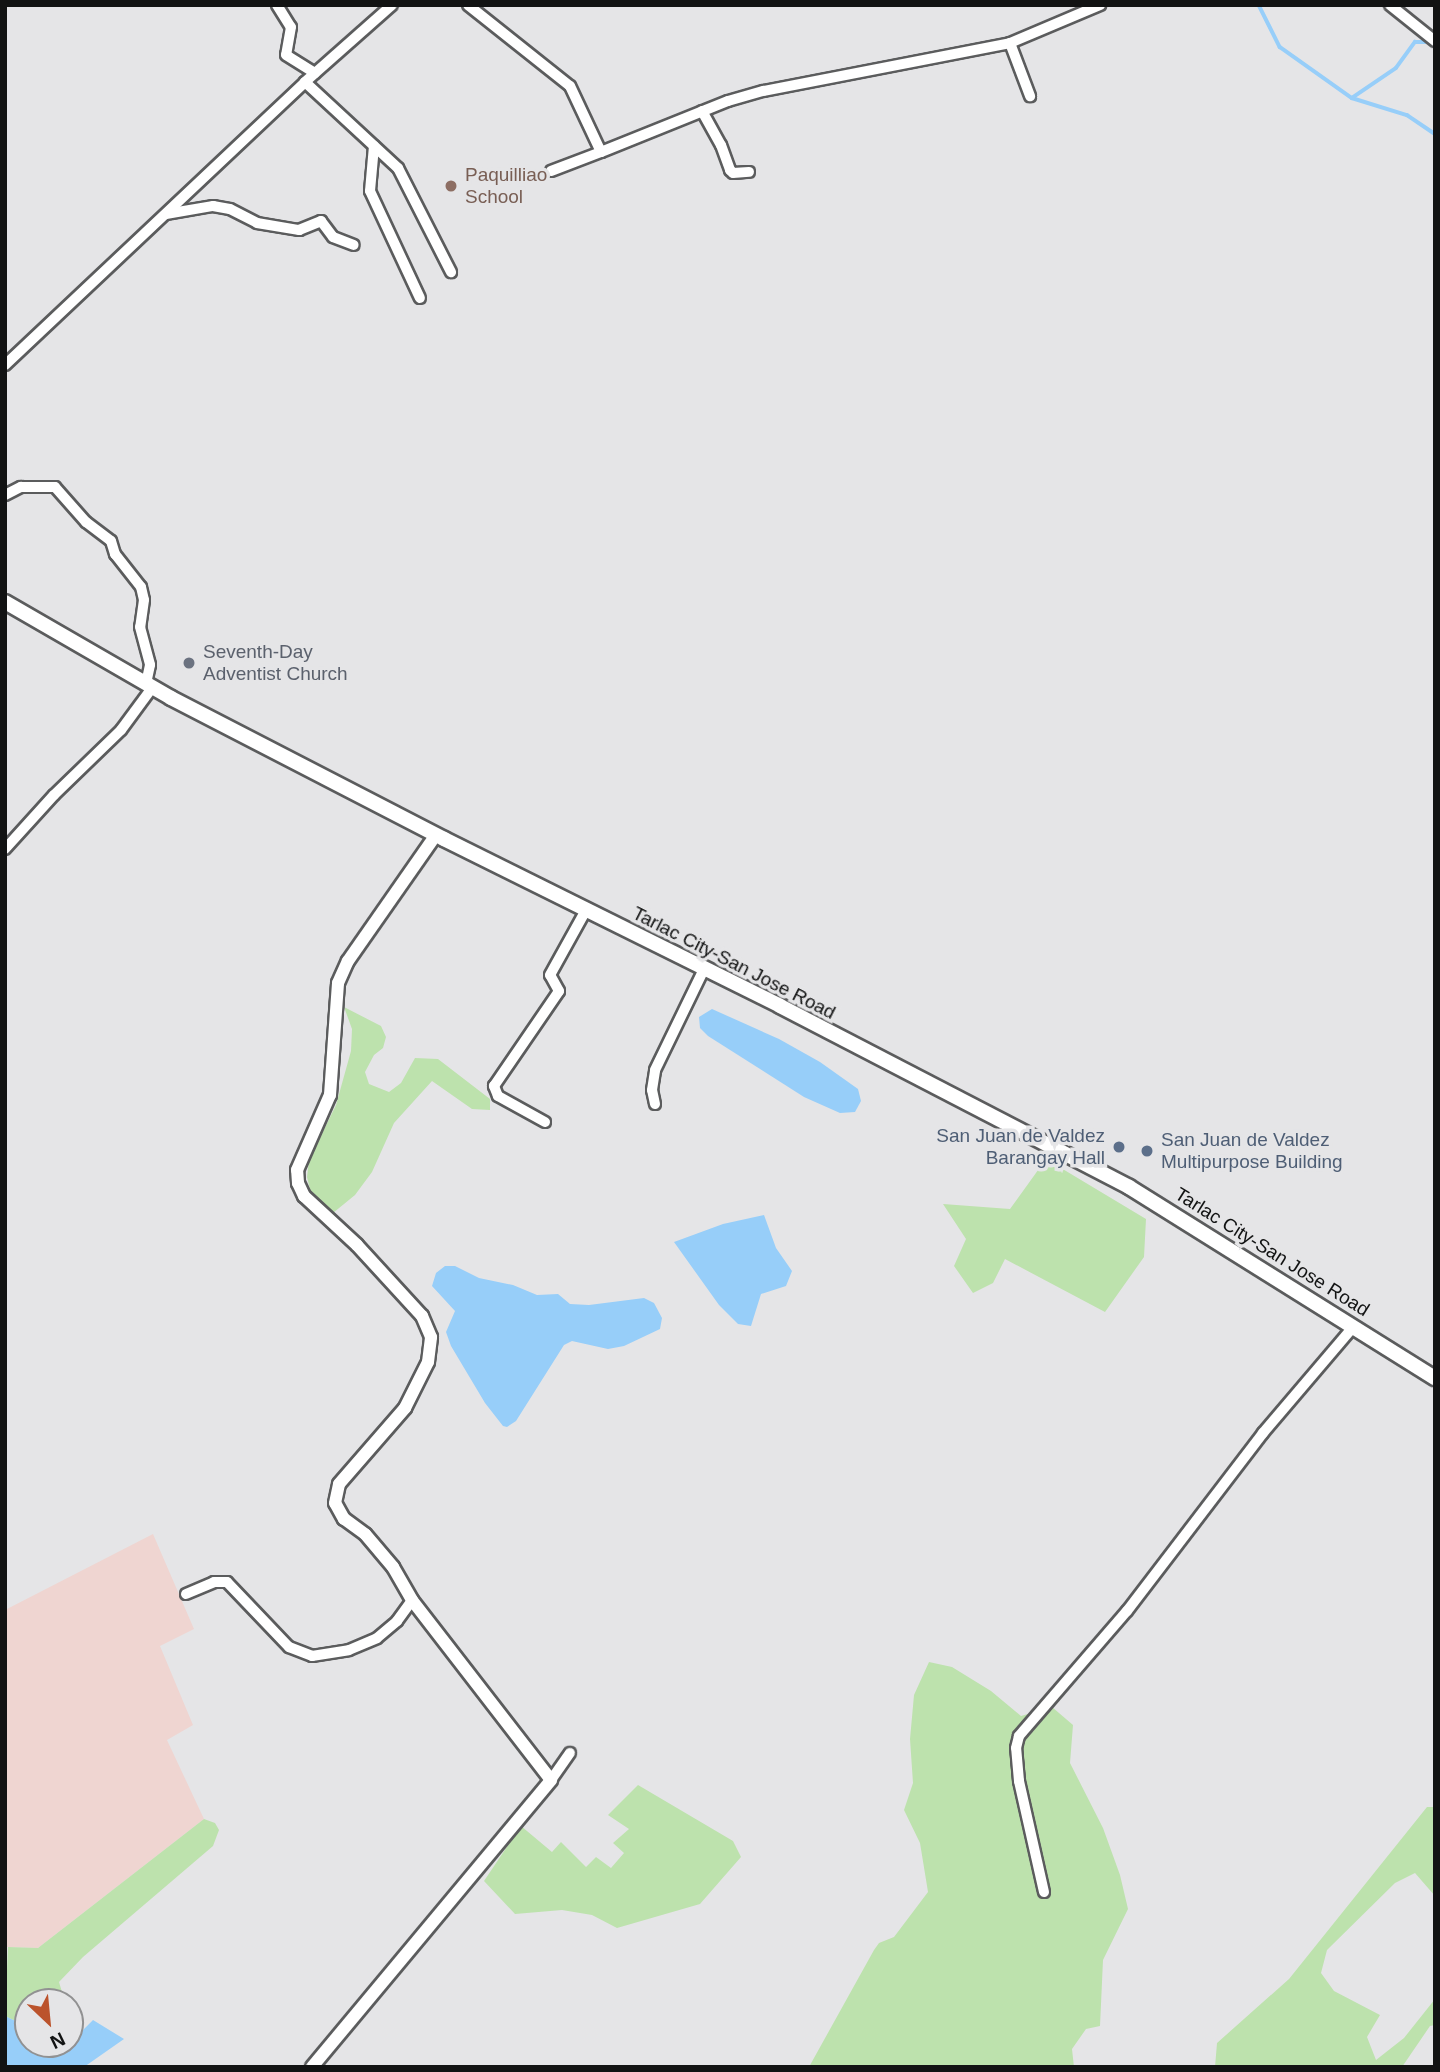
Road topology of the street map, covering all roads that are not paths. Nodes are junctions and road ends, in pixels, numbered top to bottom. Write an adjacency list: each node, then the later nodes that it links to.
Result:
1 (277, 5): 8 (street)
2 (392, 5): 8 (street)
3 (468, 5): 13 (street)
4 (1100, 5): 7 (street)
5 (1390, 5): 6 (street)
6 (1435, 41)
7 (1010, 43): 10 (street); 11 (street)
8 (315, 73): 9 (street)
9 (305, 82): 12 (street); 16 (street)
10 (1030, 96)
11 (702, 111): 13 (street); 15 (street)
12 (374, 146): 18 (street); 19 (street)
13 (601, 152): 14 (street)
14 (551, 171)
15 (750, 172)
16 (166, 214): 17 (street); 20 (street)
17 (354, 245)
18 (451, 272)
19 (420, 298)
20 (5, 365)
21 (5, 495): 23 (street)
22 (5, 602): 23 (main road, Tarlac City-San Jose Road)
23 (149, 686): 24 (main road, Tarlac City-San Jose Road); 25 (street)
24 (436, 835): 26 (main road, Tarlac City-San Jose Road); 33 (street)
25 (5, 849)
26 (586, 910): 27 (main road, Tarlac City-San Jose Road); 29 (street)
27 (704, 969): 28 (street); 30 (main road, Tarlac City-San Jose Road)
28 (655, 1104)
29 (545, 1122)
30 (1353, 1326): 31 (main road, Tarlac City-San Jose Road); 36 (street)
31 (1435, 1378)
32 (186, 1594): 33 (street)
33 (412, 1600): 35 (street)
34 (570, 1753): 35 (street)
35 (551, 1780): 37 (street)
36 (1044, 1892)
37 (312, 2067)

